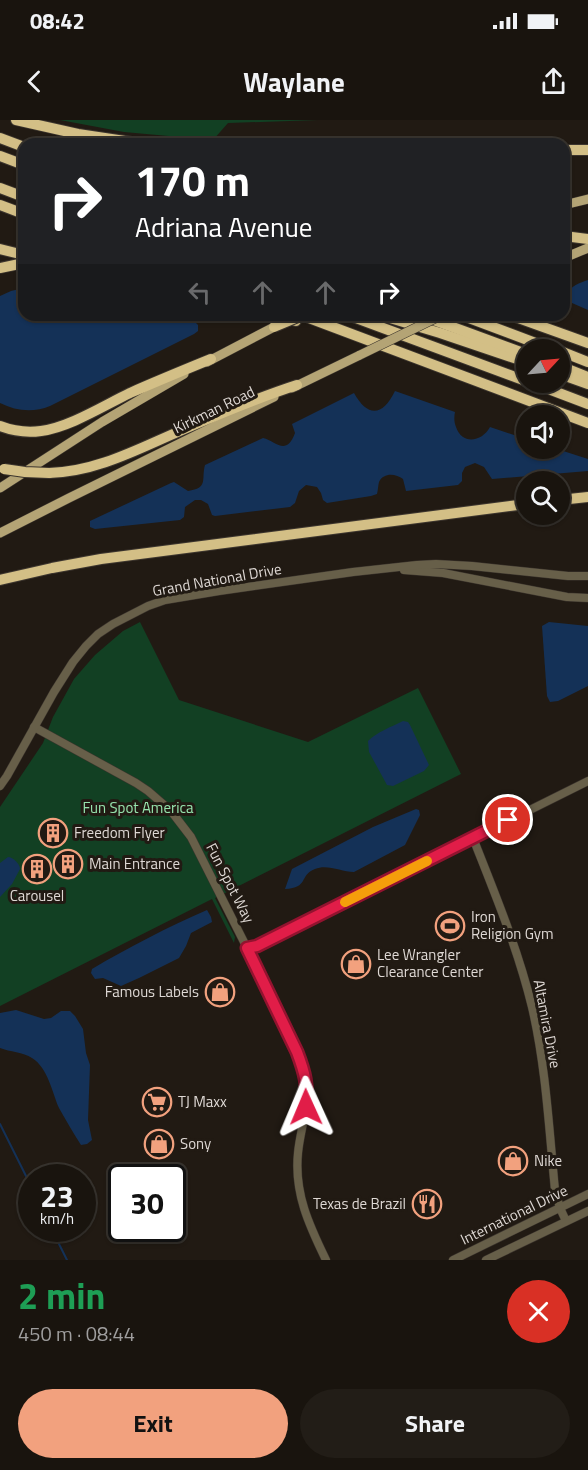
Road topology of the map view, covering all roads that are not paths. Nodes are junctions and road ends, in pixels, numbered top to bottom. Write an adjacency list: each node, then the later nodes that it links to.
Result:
1 (16, 120): 3 (highway)
2 (0, 138): 4 (highway)
3 (105, 138)
4 (18, 145)
5 (570, 150): 6 (highway)
6 (588, 150)
7 (0, 156): 8 (highway)
8 (18, 163)
9 (0, 188): 10 (highway)
10 (18, 194)
11 (588, 199): 12 (main road)
12 (570, 204)
13 (0, 205): 14 (highway)
14 (18, 212)
15 (570, 236): 16 (highway)
16 (588, 239)
17 (588, 248): 20 (main road)
18 (0, 249): 19 (highway)
19 (18, 254)
20 (570, 256)
21 (18, 264): 22 (highway)
22 (0, 268)
23 (287, 321): 32 (highway, bridge)
24 (294, 321): 33 (highway)
25 (316, 321): 33 (highway)
26 (364, 321): 43 (highway)
27 (400, 321): 39 (highway)
28 (430, 321): 46 (main road, Kirkman Road, bridge)
29 (436, 321): 36 (highway)
30 (477, 321): 34 (highway)
31 (526, 321): 35 (highway)
32 (274, 327): 38 (main road)
33 (363, 338): 49 (highway)
34 (525, 339)
35 (588, 344)
36 (516, 350)
37 (570, 355): 40 (highway)
38 (211, 359): 50 (highway); 52 (main road)
39 (516, 359)
40 (588, 362)
41 (570, 370): 42 (highway)
42 (588, 376)
43 (516, 378)
44 (570, 378): 45 (highway)
45 (588, 384)
46 (297, 385): 51 (highway, bridge); 56 (main road, Kirkman Road)
47 (558, 393): 48 (highway)
48 (588, 404)
49 (588, 423)
50 (0, 426)
51 (2, 468)
52 (0, 488)
53 (588, 497): 54 (highway)
54 (570, 499)
55 (516, 505): 59 (highway)
56 (0, 533)
57 (384, 569): 58 (street, Grand National Drive); 60 (street, Grand National Drive); 61 (street, Grand National Drive)
58 (588, 576)
59 (0, 580)
60 (588, 598)
61 (34, 727): 63 (street, Grand National Drive); 65 (street, Fun Spot Way)
62 (588, 781): 64 (street)
63 (0, 786)
64 (473, 838): 65 (street); 67 (street, Altamira Drive)
65 (247, 948): 70 (street, Fun Spot Way)
66 (588, 1194): 67 (street, International Drive)
67 (560, 1208): 69 (street, Altamira Drive); 71 (street, International Drive)
68 (588, 1211): 69 (street, International Drive)
69 (566, 1221): 72 (street, International Drive)
70 (326, 1260)
71 (453, 1260)
72 (486, 1260)

